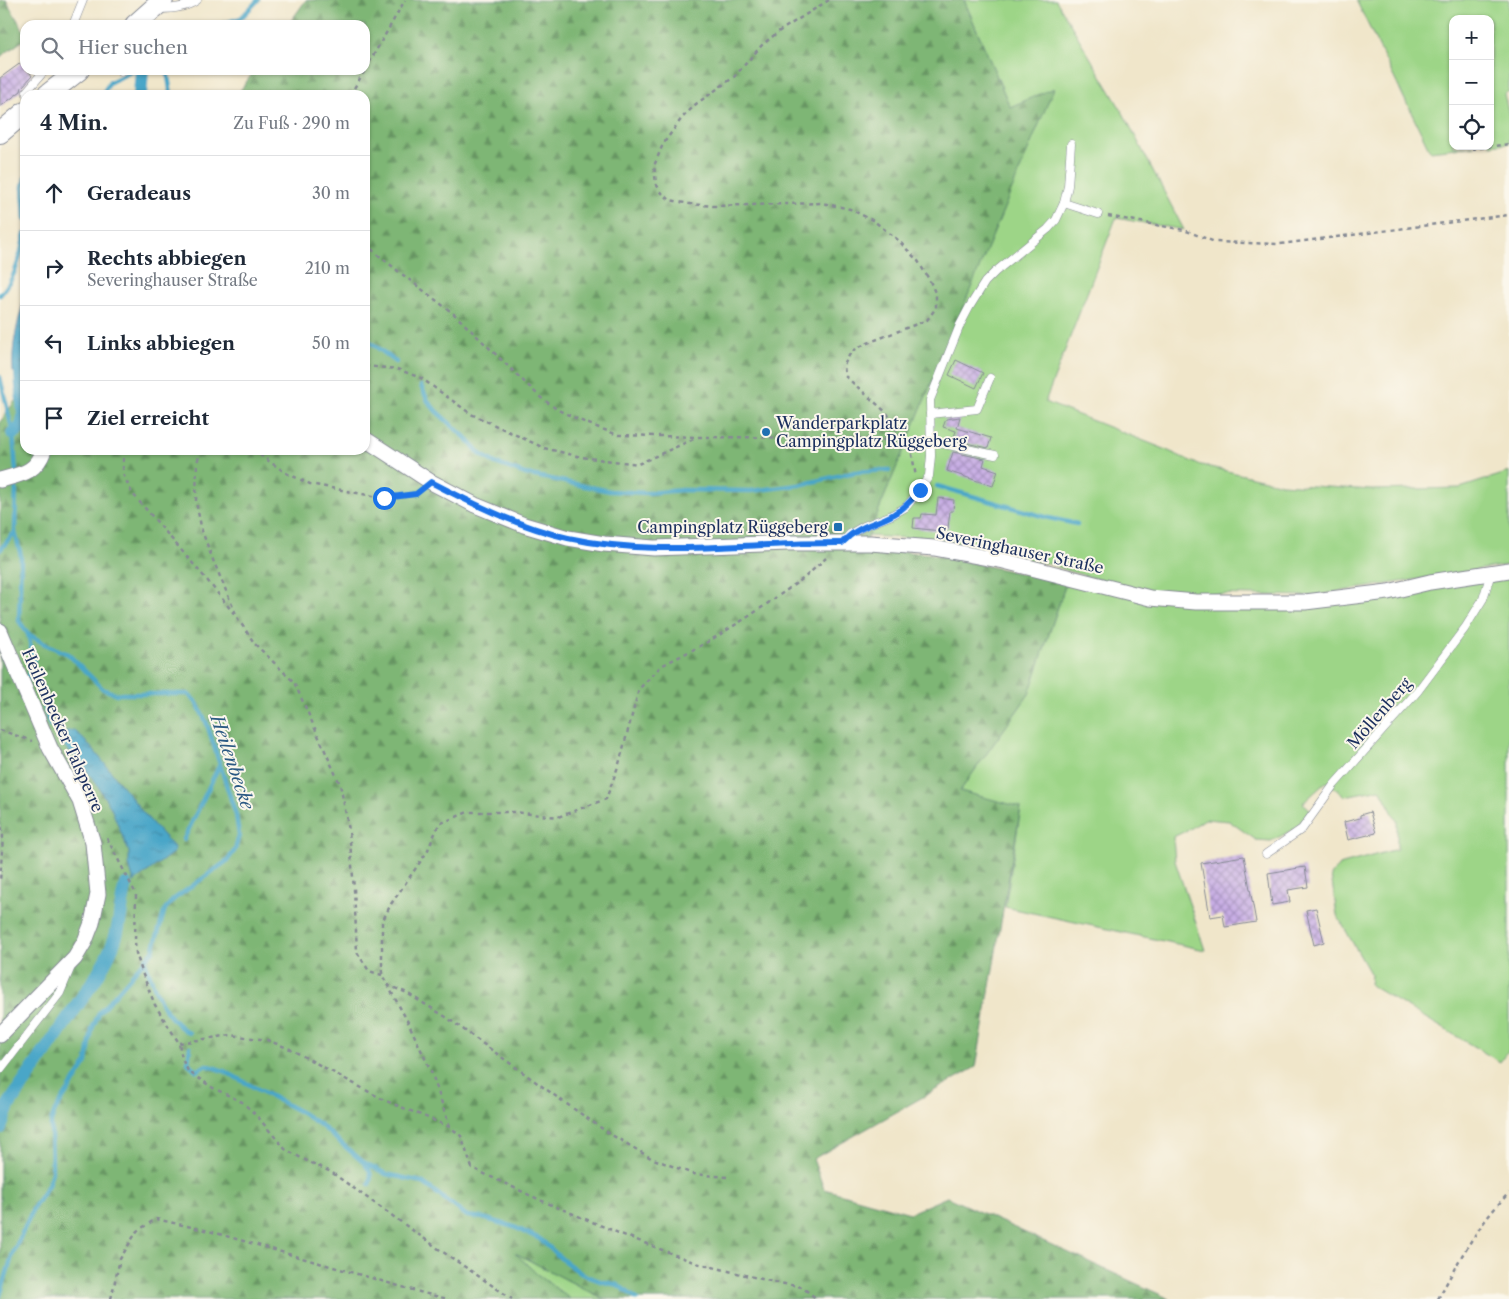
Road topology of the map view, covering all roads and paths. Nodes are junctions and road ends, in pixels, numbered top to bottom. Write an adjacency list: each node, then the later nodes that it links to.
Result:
1 (83, 0): 6 (lane)
2 (197, 0): 5 (lane)
3 (404, 0): 8 (path)
4 (829, 0): 28 (path)
5 (155, 11): 7 (main road)
6 (75, 20)
7 (142, 20)
8 (370, 61)
9 (41, 75): 12 (lane)
10 (72, 75): 13 (main road)
11 (362, 75): 14 (path)
12 (28, 90)
13 (53, 90)
14 (353, 90)
15 (20, 111): 16 (main road)
16 (0, 132)
17 (1071, 144): 20 (lane)
18 (1509, 144): 19 (path)
19 (1494, 146)
20 (1064, 203): 21 (lane); 26 (lane)
21 (1098, 214): 22 (path)
22 (1509, 216)
23 (370, 248): 27 (path)
24 (370, 367): 27 (path)
25 (990, 378): 26 (lane)
26 (930, 414): 29 (lane)
27 (698, 437): 28 (path)
28 (903, 441): 38 (path)
29 (930, 441): 35 (lane); 38 (lane)
30 (370, 442): 37 (street, Severinghauser Straße)
31 (41, 455): 36 (street)
32 (123, 455): 42 (path)
33 (200, 455): 42 (path)
34 (261, 455): 37 (path)
35 (995, 455)
36 (0, 480)
37 (431, 482): 39 (street, Severinghauser Straße)
38 (920, 490): 39 (lane)
39 (842, 543): 41 (street, Severinghauser Straße); 51 (path)
40 (1509, 570): 41 (street, Severinghauser Straße)
41 (1491, 573): 48 (lane, Möllenberg)
42 (238, 618): 51 (path)
43 (0, 631): 45 (street, Heilenbecker Talsperre)
44 (0, 730): 45 (path)
45 (50, 748): 50 (street, Heilenbecker Talsperre)
46 (0, 818): 49 (path)
47 (106, 835): 54 (path)
48 (1266, 854)
49 (0, 881)
50 (75, 958): 53 (street, Heilenbecker Talsperre); 55 (lane, Heilenbecker Talsperre)
51 (382, 975): 52 (path)
52 (387, 984): 56 (path); 57 (path)
53 (0, 1035)
54 (179, 1043): 56 (path); 61 (path)
55 (0, 1070)
56 (450, 1127): 62 (path)
57 (727, 1176)
58 (1509, 1193): 63 (path)
59 (111, 1299): 60 (path)
60 (448, 1299)
61 (512, 1299)
62 (817, 1299)
63 (1438, 1299)

